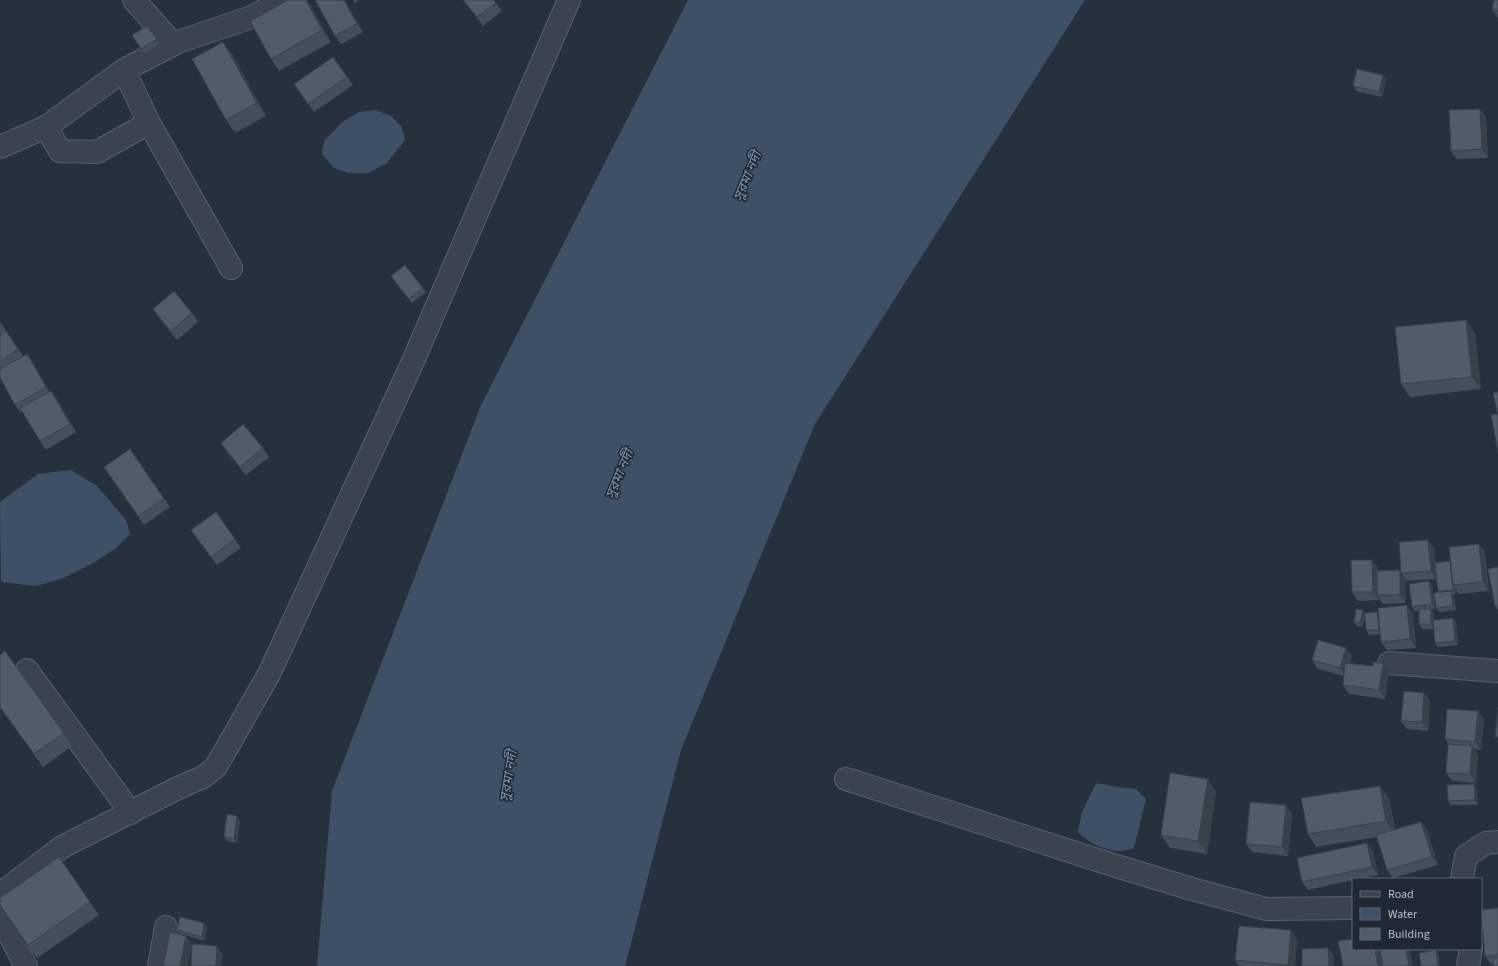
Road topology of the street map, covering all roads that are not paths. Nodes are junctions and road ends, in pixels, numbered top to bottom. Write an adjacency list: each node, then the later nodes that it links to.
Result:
1 (134, 0): 4 (street)
2 (569, 0): 14 (street)
3 (277, 2): 4 (street)
4 (173, 44): 5 (street)
5 (124, 70): 6 (street); 7 (street)
6 (149, 123): 7 (street); 9 (street)
7 (46, 127): 8 (street)
8 (0, 147)
9 (231, 268)
10 (1389, 663): 12 (street)
11 (27, 670): 14 (street)
12 (1498, 671)
13 (846, 779): 18 (street)
14 (130, 813): 17 (street)
15 (1498, 842): 16 (street)
16 (1462, 878)
17 (0, 894)
18 (1352, 908)
19 (0, 917): 22 (street)
20 (166, 927): 23 (street)
21 (1471, 950): 24 (street)
22 (26, 966)
23 (159, 966)
24 (1468, 966)

